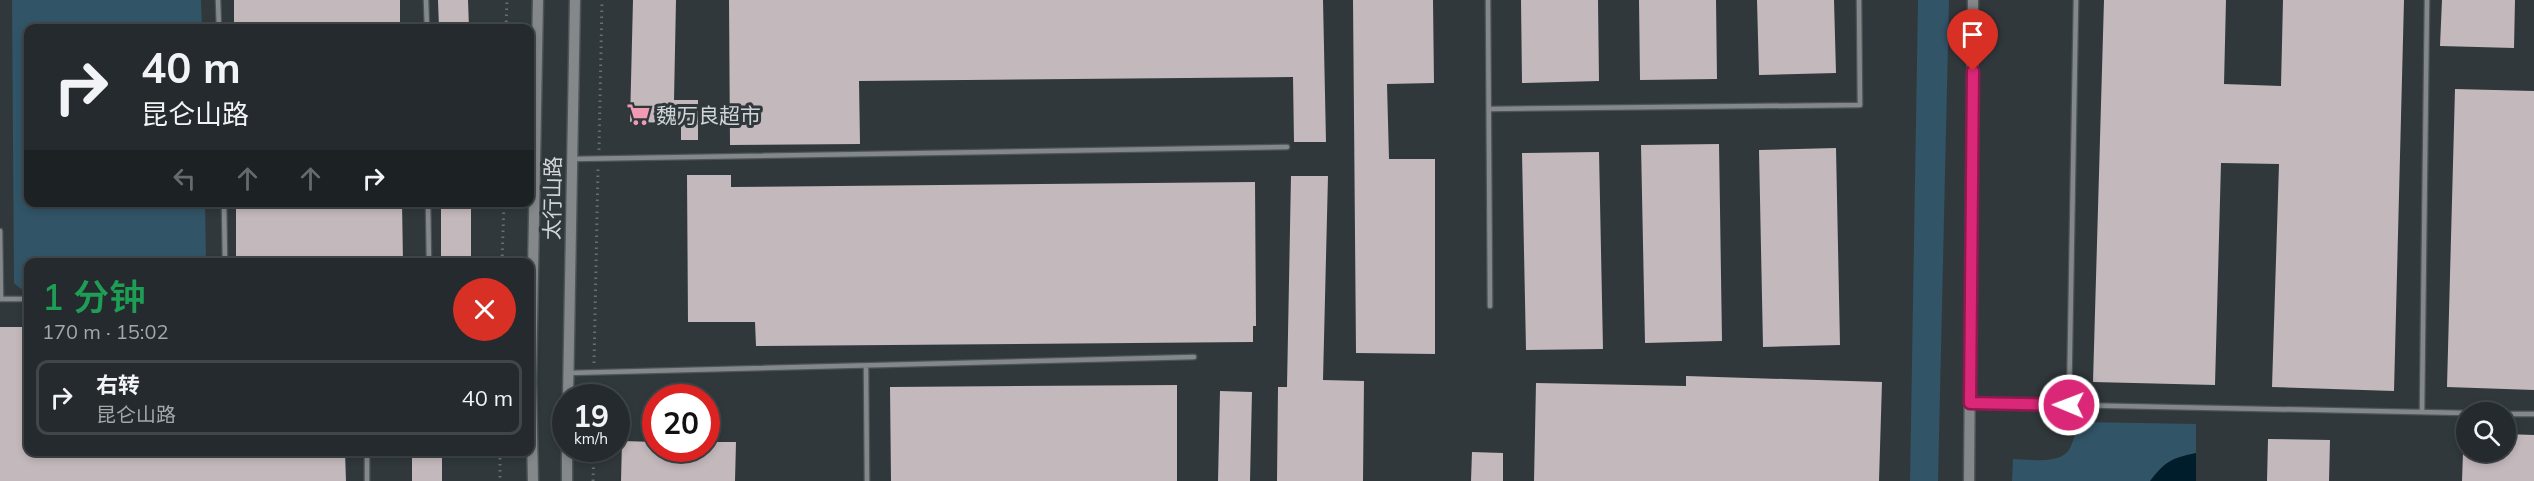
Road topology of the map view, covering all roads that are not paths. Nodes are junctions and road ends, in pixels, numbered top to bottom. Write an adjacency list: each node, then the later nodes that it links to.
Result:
1 (218, 0): 10 (lane)
2 (426, 0): 11 (lane)
3 (538, 0): 20 (street, 太行山路)
4 (575, 0): 14 (street, 太行山路)
5 (1488, 0): 12 (lane)
6 (1859, 0): 12 (lane)
7 (1973, 0): 28 (street)
8 (2076, 0): 29 (lane)
9 (2427, 0): 30 (lane)
10 (219, 24)
11 (426, 24)
12 (1489, 109): 23 (lane)
13 (1287, 147): 14 (lane)
14 (572, 159): 26 (street, 太行山路)
15 (224, 207): 18 (lane)
16 (428, 207): 19 (lane)
17 (0, 231): 21 (lane)
18 (225, 258)
19 (429, 258)
20 (533, 258)
21 (1, 299): 22 (lane)
22 (24, 299)
23 (1490, 306)
24 (1194, 357): 25 (lane)
25 (866, 366): 26 (lane); 40 (lane)
26 (568, 373): 27 (street, 太行山路)
27 (568, 384)
28 (1970, 403): 29 (lane); 41 (street)
29 (2069, 405): 30 (lane)
30 (2422, 412): 31 (lane)
31 (2456, 413)
32 (2516, 414): 33 (lane)
33 (2534, 414)
34 (367, 456): 37 (lane)
35 (532, 456): 38 (street, 太行山路)
36 (567, 462): 39 (street)
37 (367, 481)
38 (533, 481)
39 (567, 481)
40 (867, 481)
41 (1969, 481)

